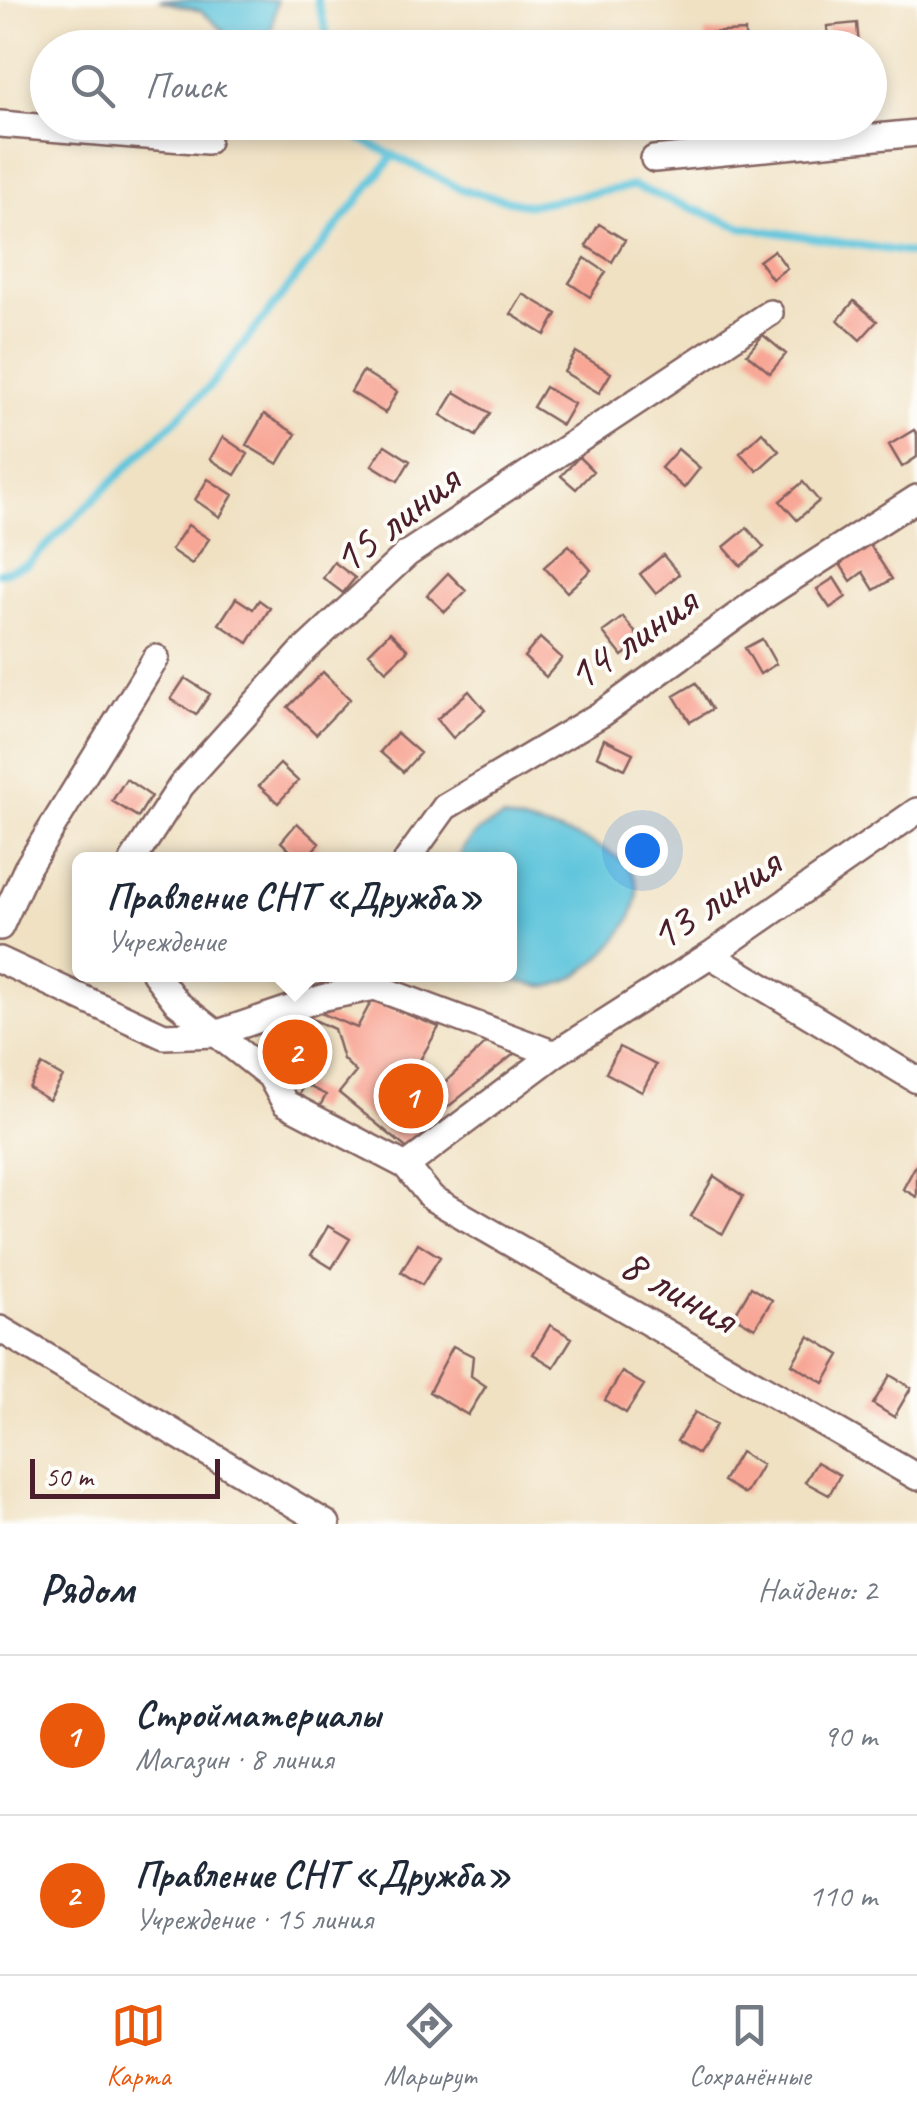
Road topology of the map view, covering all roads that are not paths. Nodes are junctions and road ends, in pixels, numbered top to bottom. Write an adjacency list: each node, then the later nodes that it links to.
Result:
1 (0, 124): 2 (street)
2 (30, 126)
3 (917, 133): 4 (street)
4 (887, 136)
5 (196, 140): 7 (street)
6 (846, 140): 8 (street)
7 (208, 141)
8 (654, 159)
9 (770, 313): 13 (street, 15 линия)
10 (917, 498): 14 (street, 14 линия)
11 (156, 658): 15 (street)
12 (917, 811): 16 (street, 13 линия)
13 (138, 852)
14 (413, 852)
15 (0, 927)
16 (710, 955): 22 (street, 13 линия); 23 (street)
17 (0, 960): 21 (street)
18 (161, 982): 21 (street)
19 (373, 982): 21 (street)
20 (378, 982): 22 (street)
21 (215, 1034): 24 (street, 8 линия)
22 (555, 1054): 24 (street, 13 линия)
23 (917, 1080)
24 (406, 1166): 26 (street, 8 линия)
25 (0, 1329): 27 (street)
26 (917, 1478)
27 (326, 1524)

